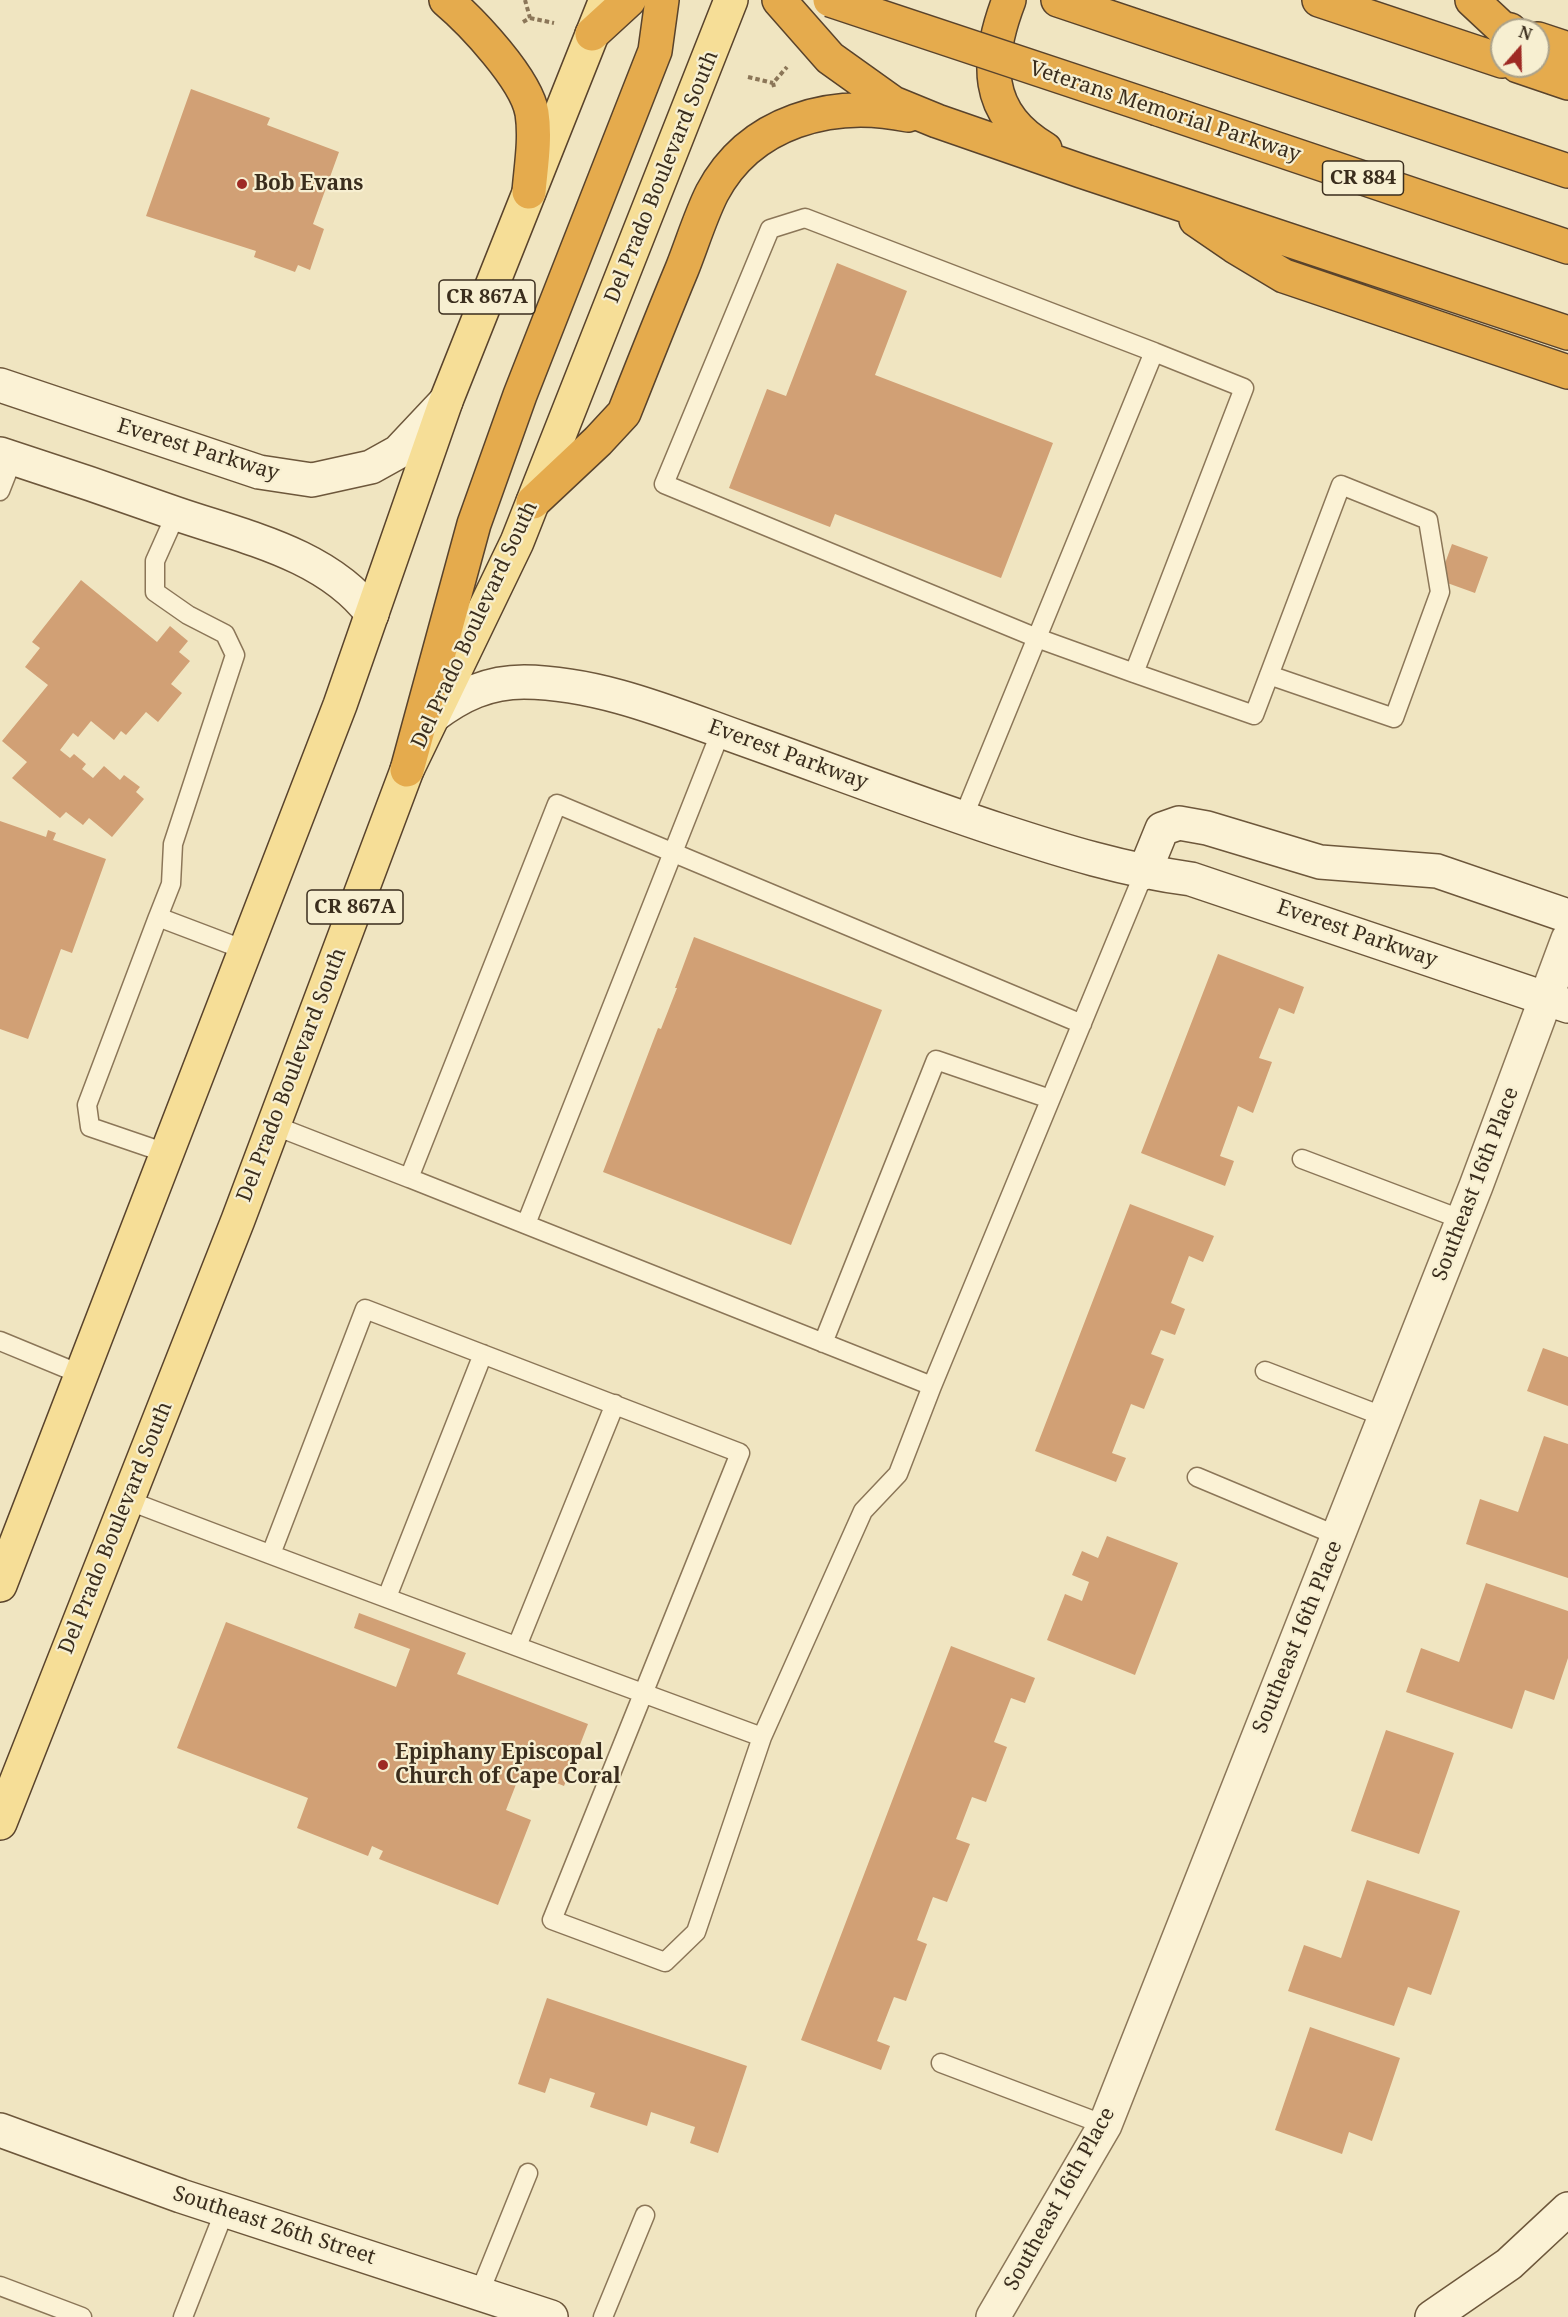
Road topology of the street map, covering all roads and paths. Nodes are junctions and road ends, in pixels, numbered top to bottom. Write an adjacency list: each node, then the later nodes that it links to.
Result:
1 (446, 0): 28 (highway)
2 (605, 0): 16 (main road, CR 867A)
3 (629, 0): 16 (highway)
4 (662, 0): 46 (highway)
5 (731, 0): 38 (main road, Del Prado Boulevard South / CR 867A)
6 (779, 0): 25 (highway)
7 (830, 0): 30 (highway, Veterans Memorial Parkway / CR 884, bridge)
8 (1009, 0): 26 (highway)
9 (1058, 0): 27 (highway)
10 (1319, 0): 17 (highway)
11 (1368, 0): 17 (highway)
12 (1472, 0): 14 (highway)
13 (530, 18): 15 (path)
14 (1491, 18)
15 (555, 23)
16 (592, 34): 28 (main road, CR 867A)
17 (1430, 36): 20 (highway)
18 (1550, 43): 19 (highway)
19 (1568, 48)
20 (1490, 57)
21 (748, 76): 23 (path)
22 (1550, 77): 24 (highway)
23 (773, 82)
24 (1568, 83)
25 (937, 122): 26 (highway); 38 (highway)
26 (1081, 171): 29 (highway)
27 (1568, 171)
28 (529, 192): 35 (main road, CR 867A)
29 (1170, 201): 31 (highway); 33 (highway)
30 (1568, 247)
31 (1568, 333)
32 (1154, 352): 41 (lane); 41 (lane); 42 (lane)
33 (1568, 372)
34 (0, 385): 35 (street, Everest Parkway)
35 (446, 401): 40 (main road, CR 867A)
36 (7, 456): 37 (lane); 39 (street)
37 (0, 491)
38 (533, 502): 44 (main road, Del Prado Boulevard South / CR 867A)
39 (176, 514): 40 (street); 51 (lane)
40 (372, 614): 53 (main road, CR 867A)
41 (1037, 638): 42 (lane); 47 (lane)
42 (1134, 673): 43 (lane)
43 (1269, 675): 43 (lane)
44 (433, 716): 45 (street, Everest Parkway); 46 (main road, Del Prado Boulevard South / CR 867A)
45 (721, 731): 47 (street, Everest Parkway); 48 (lane)
46 (407, 770): 57 (main road, Del Prado Boulevard South / CR 867A)
47 (963, 818): 49 (street, Everest Parkway)
48 (673, 853): 55 (lane); 60 (lane); 62 (lane)
49 (1144, 873): 50 (street); 54 (street, Everest Parkway); 55 (lane)
50 (1568, 916)
51 (158, 917): 53 (lane); 58 (lane)
52 (1568, 939): 54 (street, Southeast 16th Place)
53 (245, 950): 58 (main road, CR 867A)
54 (1557, 1002): 61 (street, Southeast 16th Place)
55 (1082, 1024): 56 (lane)
56 (1050, 1099): 64 (lane); 68 (lane)
57 (273, 1125): 60 (lane); 72 (main road, Del Prado Boulevard South / CR 867A)
58 (165, 1153): 67 (main road, CR 867A)
59 (1302, 1159): 61 (lane)
60 (409, 1178): 62 (lane)
61 (1463, 1220): 70 (street, Southeast 16th Place)
62 (526, 1224): 64 (lane)
63 (0, 1341): 67 (lane)
64 (823, 1343): 68 (lane)
65 (483, 1354): 69 (lane); 74 (lane); 76 (lane)
66 (1265, 1371): 70 (lane)
67 (80, 1374): 75 (main road, CR 867A)
68 (932, 1386): 79 (lane)
69 (615, 1404): 77 (lane); 78 (lane)
70 (1385, 1417): 73 (street, Southeast 16th Place)
71 (1197, 1477): 73 (lane)
72 (127, 1500): 74 (lane); 80 (main road, Del Prado Boulevard South / CR 867A)
73 (1338, 1536): 82 (street, Southeast 16th Place)
74 (271, 1554): 76 (lane)
75 (0, 1586)
76 (387, 1597): 77 (lane)
77 (518, 1646): 78 (lane)
78 (643, 1693): 79 (lane); 79 (lane)
79 (762, 1737)
80 (0, 1823)
81 (941, 2063): 82 (lane)
82 (1105, 2125): 94 (street, Southeast 16th Place)
83 (0, 2130): 86 (street, Southeast 26th Street)
84 (528, 2173): 89 (lane)
85 (1568, 2209): 95 (street)
86 (225, 2210): 89 (street, Southeast 26th Street); 91 (lane)
87 (645, 2215): 93 (lane)
88 (0, 2286): 90 (lane)
89 (480, 2294): 92 (street, Southeast 26th Street)
90 (82, 2317)
91 (183, 2317)
92 (551, 2317)
93 (603, 2317)
94 (993, 2317)
95 (1432, 2317)

